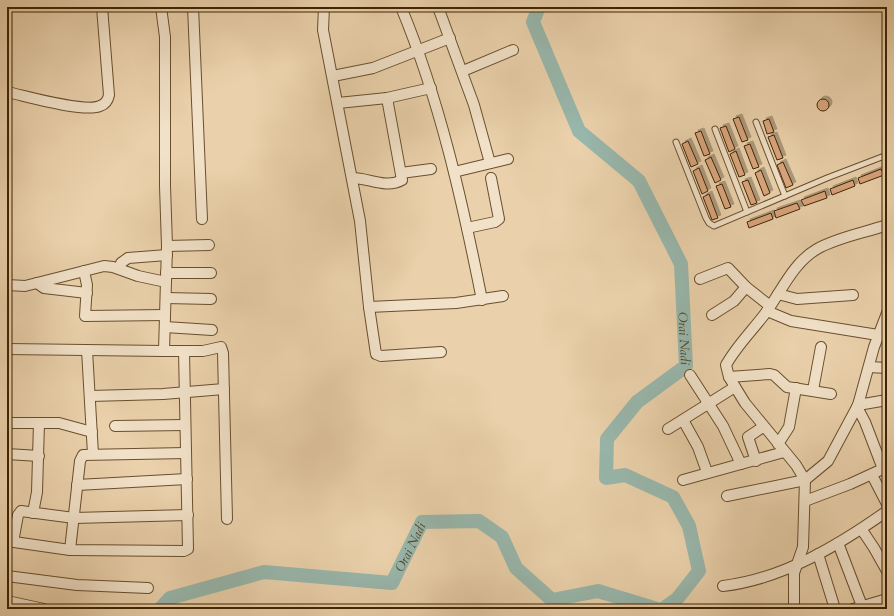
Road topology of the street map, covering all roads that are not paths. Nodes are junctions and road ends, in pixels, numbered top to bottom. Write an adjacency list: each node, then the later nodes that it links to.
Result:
1 (102, 7): 13 (street)
2 (161, 7): 33 (street)
3 (194, 7): 29 (street)
4 (324, 7): 11 (street)
5 (401, 7): 9 (street)
6 (438, 7): 7 (street)
7 (450, 38): 9 (street); 10 (street)
8 (513, 50): 10 (street)
9 (419, 51): 11 (street); 12 (street)
10 (463, 71): 21 (street)
11 (333, 76): 15 (street)
12 (431, 88): 14 (street); 23 (street)
13 (7, 92)
14 (387, 98): 15 (street); 24 (street)
15 (338, 103): 25 (street)
16 (756, 122): 27 (lane)
17 (714, 129): 28 (lane)
18 (676, 142): 28 (lane)
19 (887, 155): 27 (lane)
20 (508, 159): 21 (street)
21 (490, 163): 23 (street)
22 (431, 169): 24 (street)
23 (454, 172): 31 (street)
24 (401, 173): 25 (street)
25 (352, 178): 49 (street)
26 (491, 178): 31 (street)
27 (785, 196): 28 (lane)
28 (747, 212)
29 (202, 219)
30 (887, 225): 43 (street)
31 (467, 228): 48 (street)
32 (209, 245): 33 (street)
33 (167, 251): 34 (street); 37 (street)
34 (120, 269): 35 (street); 37 (street)
35 (84, 271): 39 (street); 42 (street)
36 (211, 274): 37 (street)
37 (166, 277): 46 (street)
38 (700, 279): 41 (street)
39 (37, 283): 40 (street); 42 (street)
40 (7, 285)
41 (746, 287): 50 (street); 53 (street)
42 (87, 294): 52 (street)
43 (778, 294): 44 (street); 50 (street)
44 (853, 295)
45 (503, 296): 48 (street)
46 (166, 298): 47 (street); 52 (street)
47 (212, 299)
48 (482, 300): 49 (street)
49 (369, 307): 62 (street)
50 (769, 308): 56 (street); 66 (street)
51 (887, 313): 56 (street)
52 (165, 315): 54 (street)
53 (712, 315)
54 (165, 328): 55 (street); 60 (street)
55 (212, 330)
56 (878, 335): 63 (street)
57 (821, 347): 70 (street)
58 (7, 349): 59 (street)
59 (87, 350): 60 (street); 73 (street)
60 (164, 351): 61 (street)
61 (184, 351): 69 (street); 71 (street)
62 (441, 352)
63 (869, 367): 64 (street); 76 (street)
64 (887, 368)
65 (690, 375): 75 (street)
66 (729, 377): 67 (street); 68 (street)
67 (735, 387): 75 (street); 82 (street)
68 (796, 388): 70 (street); 85 (street)
69 (224, 389): 71 (street); 106 (street)
70 (813, 390): 72 (street)
71 (185, 392): 73 (street); 80 (street)
72 (831, 394)
73 (90, 396): 84 (street)
74 (887, 400): 76 (street)
75 (710, 403): 77 (street); 91 (street)
76 (857, 406): 92 (street); 97 (street)
77 (683, 420): 83 (street); 93 (street)
78 (7, 423): 79 (street)
79 (39, 423): 84 (street); 89 (street)
80 (185, 425): 81 (street); 86 (street)
81 (115, 426)
82 (763, 427): 85 (street); 90 (street)
83 (668, 429)
84 (92, 432): 88 (street)
85 (781, 448): 90 (street); 97 (street)
86 (186, 453): 88 (street); 95 (street)
87 (7, 454): 89 (street)
88 (93, 454): 98 (street)
89 (39, 456): 103 (street)
90 (756, 461): 91 (street)
91 (741, 464): 93 (street)
92 (885, 468): 94 (street)
93 (707, 472): 96 (street)
94 (872, 475): 100 (street); 101 (street)
95 (186, 480): 98 (street); 104 (street)
96 (683, 480)
97 (805, 480): 99 (street); 100 (street)
98 (78, 485): 105 (street)
99 (727, 496)
100 (805, 501): 112 (street)
101 (887, 504)
102 (887, 511): 107 (street)
103 (33, 513): 105 (street); 108 (street)
104 (188, 515): 105 (street); 110 (street)
105 (74, 518): 110 (street)
106 (227, 519)
107 (862, 530): 109 (street); 113 (street)
108 (10, 542): 110 (street)
109 (838, 543): 111 (street); 119 (street)
110 (70, 550)
111 (818, 554): 112 (street); 122 (street)
112 (797, 563): 115 (street); 121 (street)
113 (887, 571)
114 (7, 576): 116 (street)
115 (723, 586)
116 (148, 588)
117 (887, 599): 119 (street)
118 (7, 601): 120 (street)
119 (862, 607)
120 (44, 609)
121 (794, 609)
122 (835, 609)

